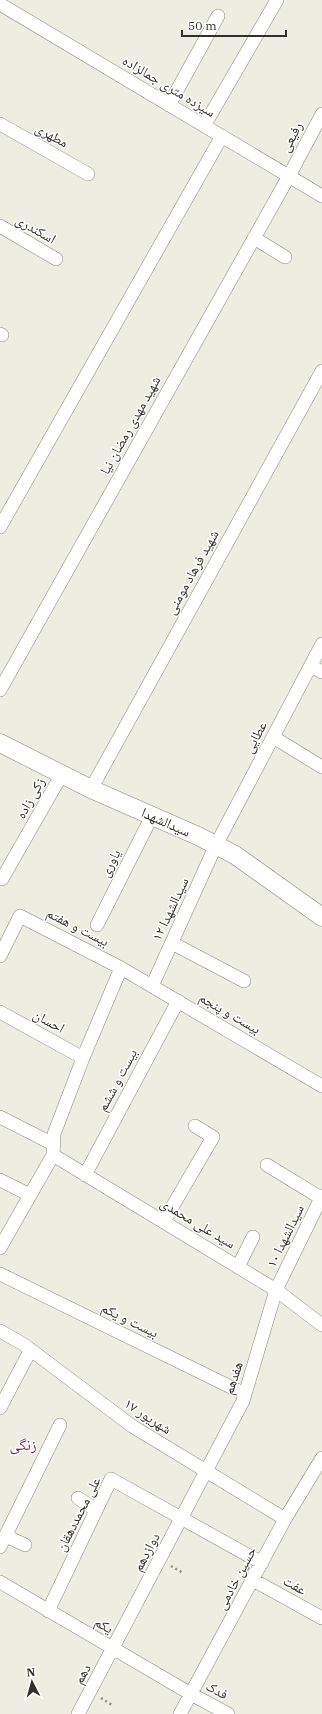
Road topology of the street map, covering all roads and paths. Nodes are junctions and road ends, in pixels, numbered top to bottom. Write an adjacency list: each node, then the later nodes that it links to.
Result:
1 (277, 0): 7 (street)
2 (0, 4): 4 (street, سیزده متری جمالزاده)
3 (218, 16): 4 (street)
4 (169, 105): 7 (street, سیزده متری جمالزاده)
5 (322, 114): 10 (street, رفیعی)
6 (0, 124): 9 (street, مطهری)
7 (204, 126): 8 (street, سیزده متری جمالزاده)
8 (222, 136): 10 (street, سیزده متری جمالزاده); 17 (street)
9 (88, 174)
10 (289, 176): 11 (street, سیزده متری جمالزاده); 13 (street, شهید مهدی رمضان نیا)
11 (322, 196)
12 (0, 226): 15 (street, اسکندری)
13 (254, 238): 14 (street); 20 (street, شهید مهدی رمضان نیا)
14 (285, 257)
15 (56, 259)
16 (322, 371): 25 (street, شهید فرهاد مومنی)
17 (0, 527)
18 (322, 644): 19 (street, عطایی)
19 (316, 669): 21 (street, عطایی)
20 (0, 690)
21 (273, 737): 23 (street); 27 (street, عطایی)
22 (0, 743): 24 (street, سیدالشهدا)
23 (322, 767)
24 (62, 774): 25 (street, سیدالشهدا); 28 (street, زکی زاده)
25 (91, 789): 26 (street, سیدالشهدا)
26 (152, 816): 27 (street, سیدالشهدا); 30 (street, یاوری)
27 (216, 845): 29 (street, سیدالشهدا); 31 (street, سیدالشهدا ۱۲)
28 (2, 879)
29 (322, 917)
30 (97, 925)
31 (172, 943): 34 (street); 35 (street, سیدالشهدا ۱۲)
32 (0, 956): 33 (street, بیست و هفتم)
33 (122, 968): 35 (street, بیست و پنجم); 38 (street)
34 (244, 981)
35 (152, 986): 36 (street, بیست و پنجم)
36 (178, 1001): 39 (street, بیست و پنجم); 44 (street, بیست و ششم)
37 (0, 1012): 38 (street, احسان)
38 (83, 1058): 42 (street)
39 (322, 1086)
40 (0, 1117): 42 (street, سید علی محمدی)
41 (195, 1126): 48 (street)
42 (53, 1150): 44 (street, سید علی محمدی); 46 (street)
43 (267, 1165): 47 (street)
44 (85, 1175): 48 (street, سید علی محمدی)
45 (0, 1180): 46 (street)
46 (30, 1195): 50 (street)
47 (322, 1197): 53 (street, سیدالشهدا ۱۰)
48 (164, 1222): 51 (street, سید علی محمدی)
49 (253, 1237): 51 (street)
50 (0, 1248)
51 (238, 1267): 53 (street, سید علی محمدی)
52 (0, 1274): 57 (street, بیست و یکم)
53 (276, 1290): 54 (street, سید علی محمدی); 57 (street, هفدهم)
54 (322, 1325)
55 (0, 1331): 56 (street, ۱۷ شهریور)
56 (30, 1351): 58 (street); 61 (street, ۱۷ شهریور)
57 (245, 1394): 61 (street, هفدهم)
58 (0, 1408)
59 (60, 1425): 66 (street)
60 (322, 1458): 65 (street, حسین خادمی)
61 (206, 1471): 64 (street, دوازدهم); 65 (street, ۱۷ شهریور)
62 (78, 1498): 63 (street)
63 (96, 1510): 64 (street, علی محمددهقان); 71 (street, علی محمددهقان)
64 (182, 1517): 68 (street); 73 (street, دوازدهم)
65 (286, 1519): 68 (street, حسین خادمی)
66 (3, 1541): 67 (street)
67 (25, 1545)
68 (262, 1563): 69 (street, حسین خادمی)
69 (252, 1580): 72 (street, عفت); 74 (street, حسین خادمی)
70 (0, 1582): 71 (street, یکم)
71 (48, 1611): 73 (street, یکم)
72 (322, 1618)
73 (113, 1649): 74 (street, یکم); 75 (street, دهم)
74 (191, 1694): 76 (street, حسین خادمی); 77 (street, فدک)
75 (78, 1714)
76 (180, 1714)
77 (228, 1714)

